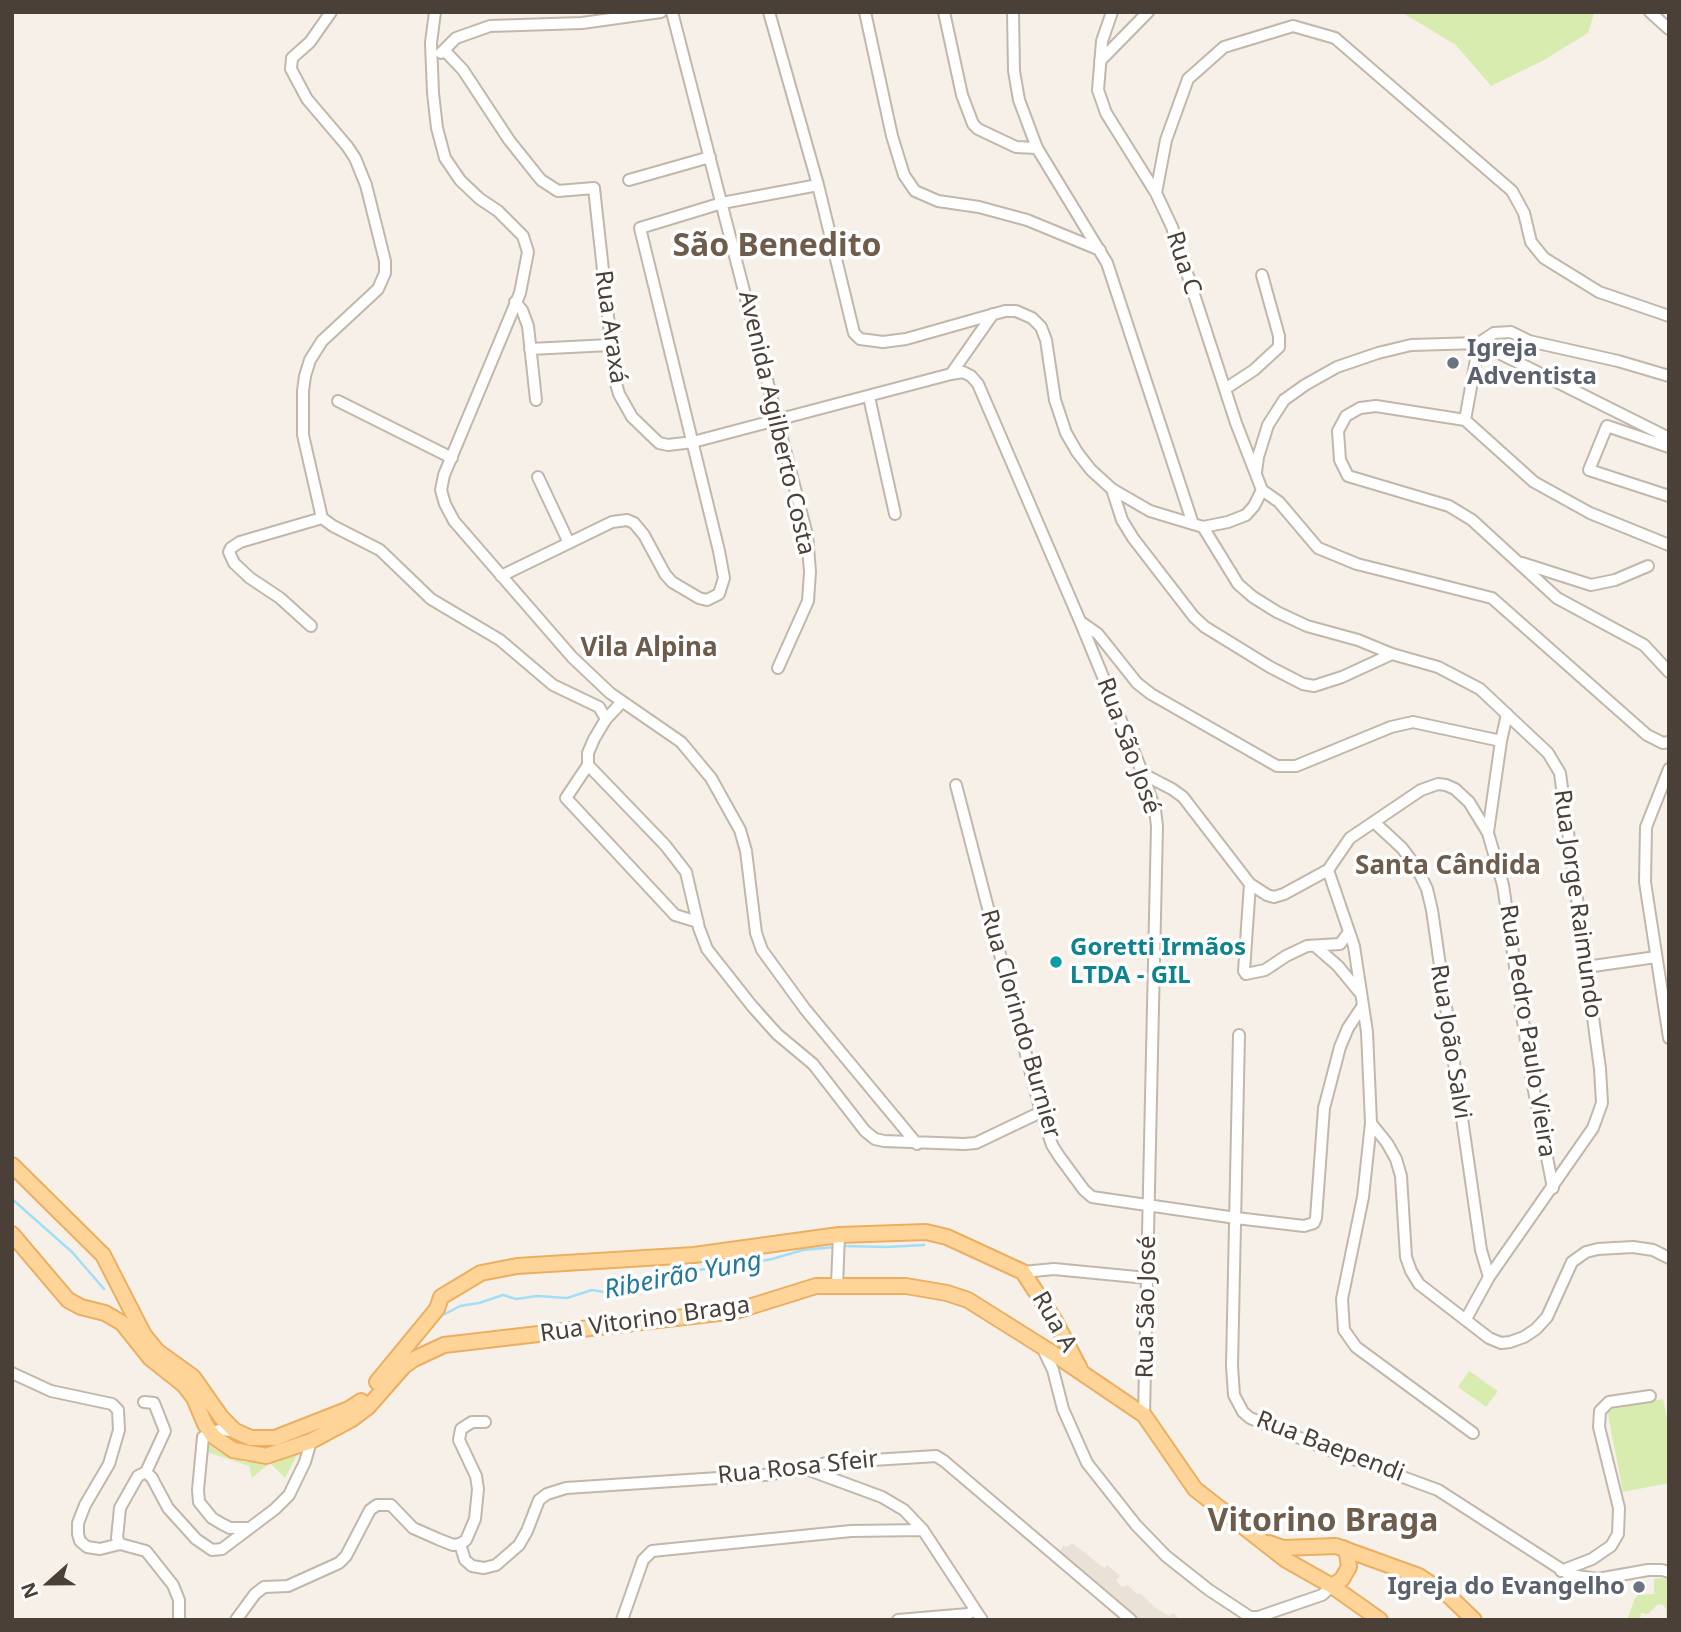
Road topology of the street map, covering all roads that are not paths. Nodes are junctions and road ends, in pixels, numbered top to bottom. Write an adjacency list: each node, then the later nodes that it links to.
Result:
1 (331, 12): 49 (street)
2 (435, 12): 16 (street)
3 (661, 12): 12 (street)
4 (672, 12): 18 (street, Avenida Agilberto Costa)
5 (769, 12): 20 (street)
6 (865, 12): 23 (street)
7 (944, 12): 17 (street)
8 (1013, 12): 17 (street, Rua Jorge Raimundo)
9 (1112, 12): 15 (street, Rua C)
10 (1148, 12): 15 (street)
11 (1650, 12): 13 (street)
12 (582, 18): 14 (street)
13 (1669, 29)
14 (444, 50): 16 (street); 29 (street, Rua Araxá)
15 (1100, 61): 21 (street, Rua C)
16 (432, 62): 25 (street)
17 (1037, 148): 23 (street, Rua Jorge Raimundo)
18 (710, 157): 19 (street); 22 (street, Avenida Agilberto Costa)
19 (629, 180)
20 (818, 185): 22 (street); 26 (street)
21 (1156, 193): 27 (street); 33 (street, Rua C)
22 (722, 203): 37 (street, Avenida Agilberto Costa); 40 (street)
23 (1100, 250): 50 (street, Rua Jorge Raimundo)
24 (1262, 275): 33 (street)
25 (516, 302): 30 (street); 42 (street)
26 (993, 314): 31 (street); 45 (street)
27 (1669, 316)
28 (1479, 343): 32 (street); 38 (street); 39 (street); 43 (street)
29 (610, 345): 30 (street); 40 (street, Rua Araxá)
30 (530, 349): 35 (street)
31 (951, 374): 34 (street, Rua Araxá); 56 (street, Rua São José)
32 (1669, 376)
33 (1225, 388): 43 (street, Rua C)
34 (869, 397): 37 (street, Rua Araxá); 48 (street)
35 (536, 400)
36 (338, 401): 42 (street)
37 (779, 420): 40 (street, Rua Araxá); 59 (street, Avenida Agilberto Costa)
38 (1465, 420): 52 (street); 53 (street)
39 (1669, 438)
40 (693, 442): 51 (street)
41 (1669, 447): 47 (street)
42 (452, 458): 55 (street)
43 (1256, 474): 46 (street, Rua C)
44 (538, 477): 51 (street)
45 (1112, 489): 50 (street); 58 (street)
46 (1262, 490): 50 (street); 67 (street)
47 (1669, 496)
48 (895, 513)
49 (322, 518): 57 (street); 63 (street)
50 (1198, 525): 58 (street, Rua Jorge Raimundo)
51 (569, 543): 55 (street)
52 (1669, 545)
53 (1520, 562): 54 (street); 60 (street)
54 (1648, 566)
55 (501, 576): 61 (street)
56 (1080, 621): 66 (street); 70 (street, Rua São José)
57 (311, 626)
58 (1392, 653): 64 (street, Rua Jorge Raimundo)
59 (778, 668)
60 (1669, 672)
61 (610, 693): 62 (street); 63 (street)
62 (622, 702): 65 (street); 86 (street)
63 (599, 707): 65 (street)
64 (1507, 714): 66 (street); 80 (street, Rua Jorge Raimundo)
65 (606, 719): 68 (street)
66 (1501, 741): 73 (street)
67 (1669, 742)
68 (588, 765): 76 (street); 76 (street)
69 (1669, 769): 79 (street)
70 (1143, 774): 75 (street); 89 (street, Rua São José)
71 (956, 785): 84 (street, Rua Clorindo Burnier)
72 (1375, 823): 73 (street, Rua Pedro Paulo Vieira); 74 (street, Rua Pedro Paulo Vieira); 97 (street, Rua João Salvi)
73 (1488, 833): 88 (street, Rua Pedro Paulo Vieira)
74 (1328, 870): 75 (street, Rua Pedro Paulo Vieira); 77 (street)
75 (1250, 884): 78 (street)
76 (698, 922): 86 (street)
77 (1349, 932): 78 (street); 81 (street)
78 (1315, 946): 81 (street)
79 (1657, 957): 80 (street); 83 (street)
80 (1586, 967): 88 (street, Rua Jorge Raimundo)
81 (1362, 1001): 85 (street); 90 (street, Rua Clorindo Burnier)
82 (1239, 1035): 90 (street, Rua Baependi)
83 (1669, 1038)
84 (1041, 1112): 86 (street); 89 (street, Rua Clorindo Burnier)
85 (1371, 1123): 100 (street); 112 (street)
86 (916, 1144)
87 (12, 1165): 110 (main road)
88 (1553, 1188): 97 (street, Rua Jorge Raimundo)
89 (1149, 1206): 90 (street, Rua Clorindo Burnier); 96 (street, Rua São José)
90 (1236, 1218): 122 (street, Rua Baependi)
91 (12, 1234): 111 (main road)
92 (839, 1238): 95 (main road); 98 (street); 110 (main road)
93 (1669, 1258): 100 (street)
94 (1043, 1270): 95 (street); 96 (street); 99 (street)
95 (1023, 1272): 99 (main road, Rua A)
96 (1147, 1278): 108 (street, Rua São José)
97 (1489, 1278): 100 (street, Rua Jorge Raimundo)
98 (837, 1285): 102 (main road, Rua Vitorino Braga); 113 (main road, Rua Vitorino Braga)
99 (1035, 1288): 101 (main road, Rua A)
100 (1466, 1319)
101 (1066, 1343): 102 (street); 103 (main road, Rua A)
102 (1048, 1350): 103 (main road, Rua Vitorino Braga); 104 (street)
103 (1076, 1369): 104 (street); 108 (main road, Rua Vitorino Braga)
104 (1054, 1370): 125 (street)
105 (12, 1373): 119 (street)
106 (1650, 1396): 122 (street)
107 (144, 1402): 115 (street)
108 (1144, 1415): 118 (main road, Rua Vitorino Braga)
109 (485, 1422): 120 (street)
110 (235, 1432): 111 (street)
111 (211, 1433): 113 (main road, Rua Vitorino Braga); 116 (street)
112 (1474, 1433)
113 (311, 1441): 116 (street)
114 (806, 1469): 117 (street); 120 (street, Rua Rosa Sfeir); 131 (street, Rua Rosa Sfeir)
115 (146, 1472): 116 (street); 119 (street)
116 (248, 1528)
117 (923, 1530): 126 (street); 129 (street)
118 (1261, 1541): 121 (main road); 124 (main road, Rua Vitorino Braga)
119 (120, 1544): 127 (street)
120 (460, 1544): 128 (street)
121 (1336, 1546): 124 (main road); 125 (main road); 133 (main road)
122 (1561, 1571): 123 (street, Rua Baependi)
123 (1669, 1572)
124 (1314, 1576): 125 (main road, Rua Vitorino Braga)
125 (1332, 1586): 132 (main road, Rua Vitorino Braga)
126 (978, 1615): 130 (street)
127 (179, 1620)
128 (236, 1620)
129 (622, 1620)
130 (898, 1620)
131 (1131, 1620)
132 (1380, 1620)
133 (1474, 1620)

